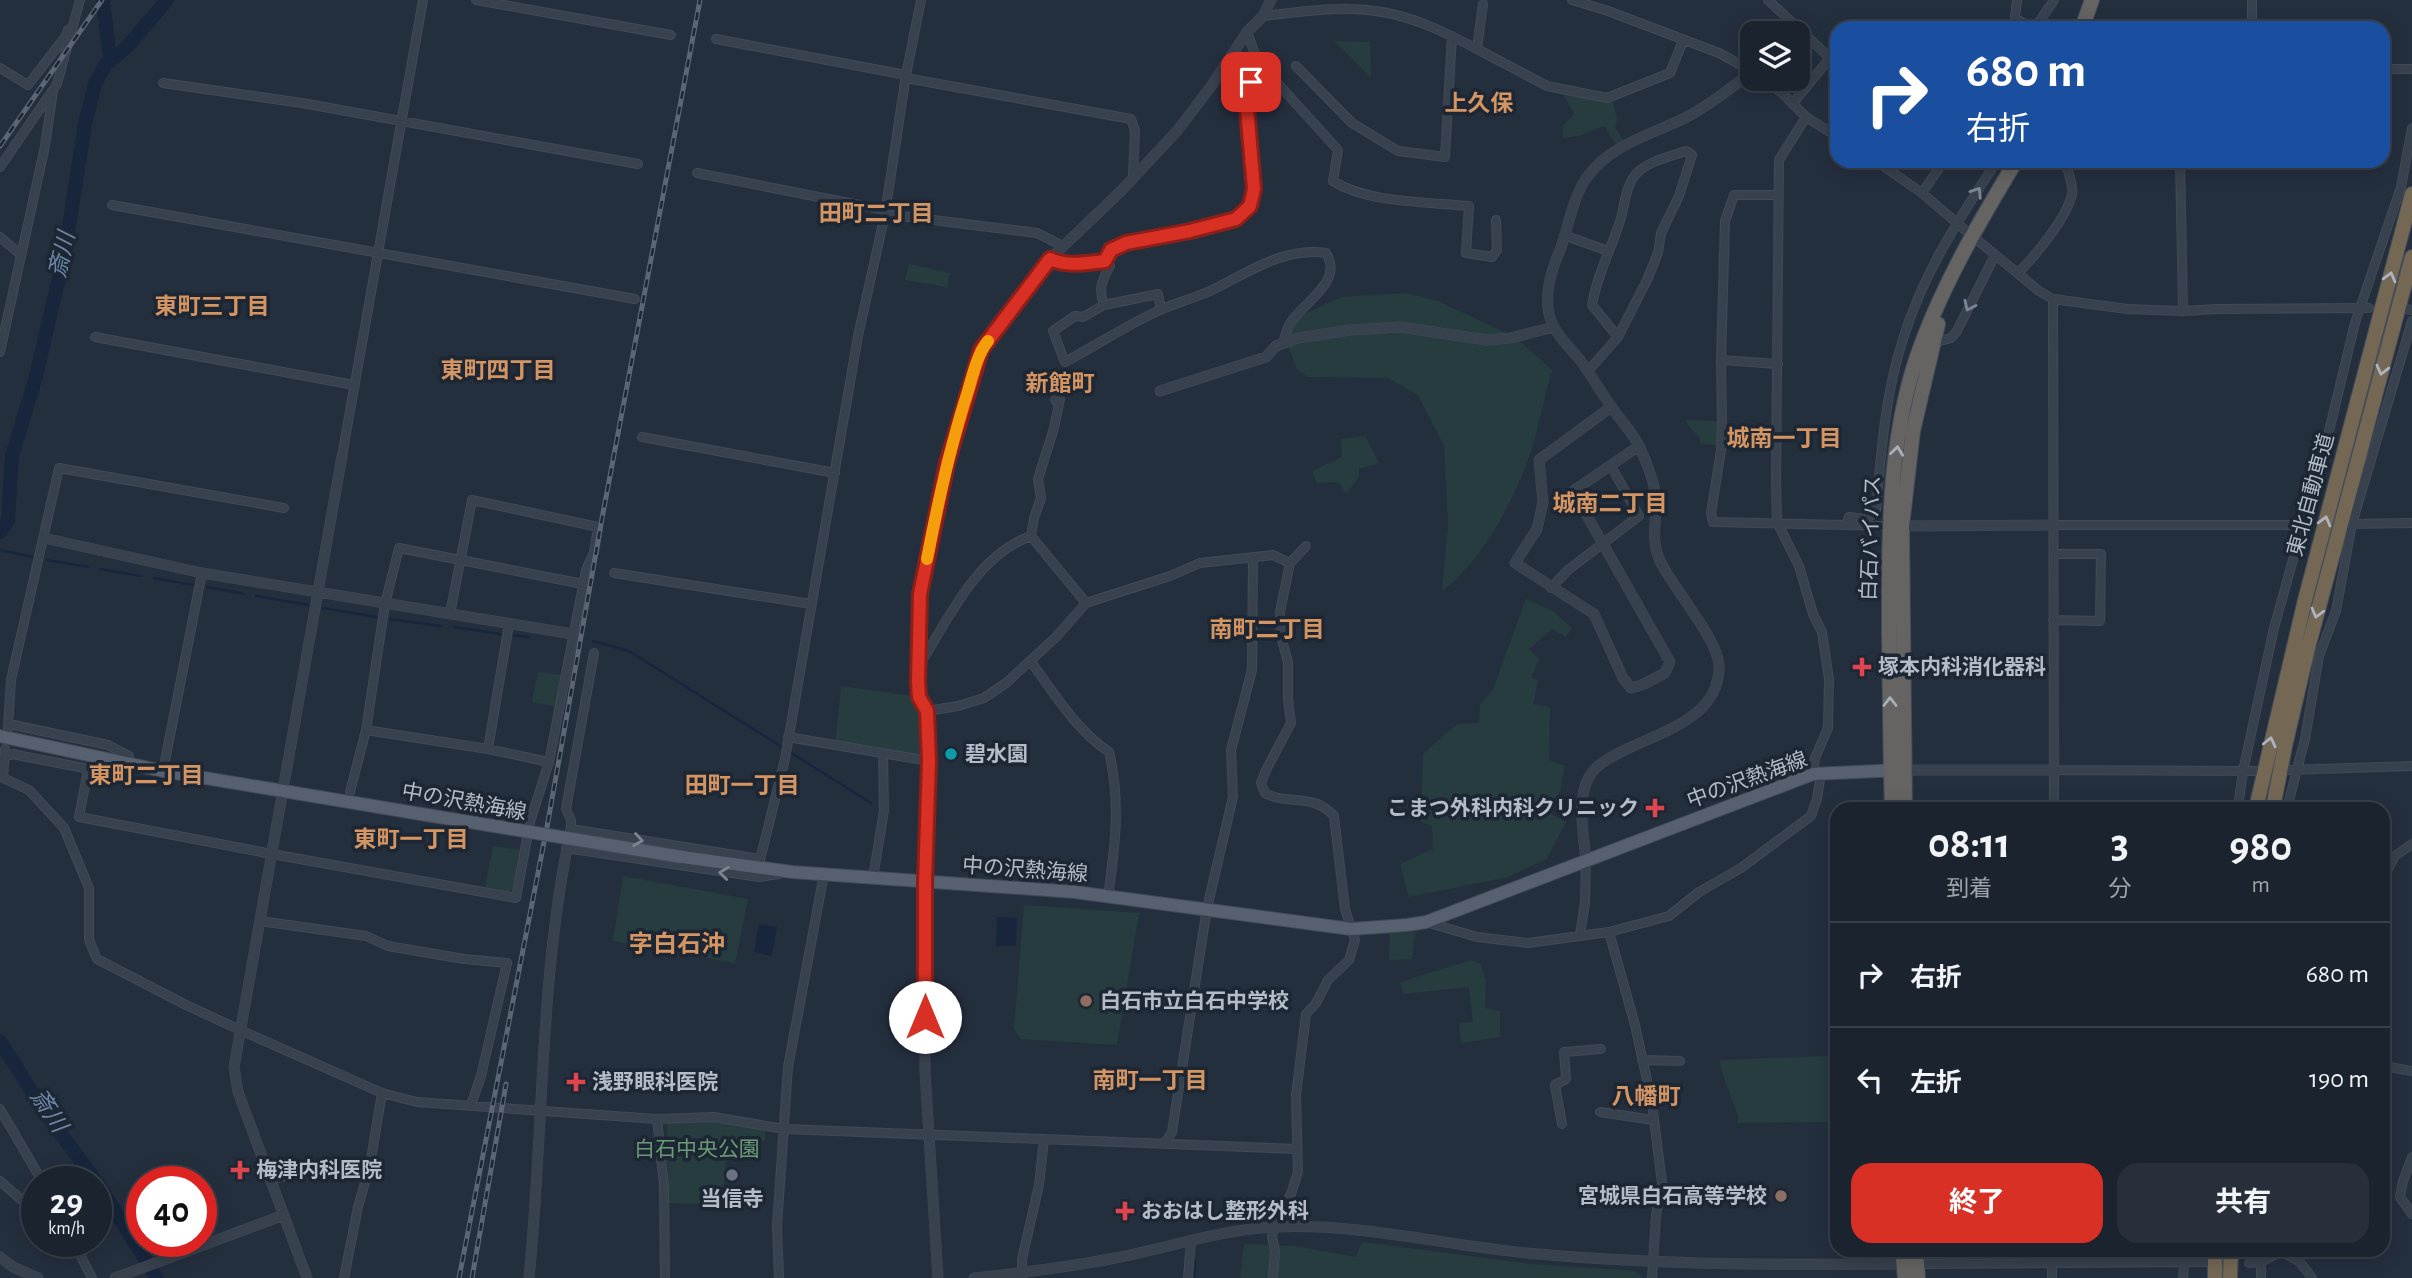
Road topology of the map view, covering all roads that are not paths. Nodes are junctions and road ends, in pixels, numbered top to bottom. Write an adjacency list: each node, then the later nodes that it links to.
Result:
1 (78, 0): 27 (street); 33 (street)
2 (423, 0): 37 (street)
3 (477, 0): 19 (street)
4 (921, 0): 30 (street)
5 (1271, 0): 13 (street)
6 (1572, 0): 22 (street)
7 (1768, 0): 35 (street)
8 (2017, 0): 14 (street)
9 (2054, 0): 15 (street)
10 (2092, 0): 16 (highway)
11 (2252, 0): 17 (street)
12 (1483, 4): 23 (street)
13 (1263, 16): 18 (street); 20 (street)
14 (2021, 21)
15 (2039, 21)
16 (2084, 21)
17 (2252, 21)
18 (1247, 32): 24 (street); 49 (street)
19 (671, 36)
20 (1452, 36): 23 (street); 26 (street)
21 (716, 39): 30 (street)
22 (1683, 41): 23 (street); 25 (street)
23 (1477, 49)
24 (1255, 54): 55 (street); 68 (street)
25 (1740, 65)
26 (1296, 66)
27 (0, 68)
28 (2390, 69): 29 (street)
29 (2412, 69)
30 (906, 76): 49 (street); 54 (street)
31 (1740, 81): 58 (street)
32 (163, 83): 37 (street)
33 (53, 91): 41 (street); 64 (street)
34 (1778, 91): 35 (street)
35 (1793, 103): 36 (street)
36 (1806, 117): 39 (street); 52 (street)
37 (401, 122): 40 (street); 63 (street)
38 (2412, 128): 74 (street)
39 (1830, 132)
40 (638, 164)
41 (0, 167)
42 (1886, 168): 50 (street)
43 (1939, 168): 50 (street)
44 (1992, 168): 56 (street, one-way to 44)
45 (2012, 168): 70 (highway, 白石バイパス)
46 (2067, 168): 69 (street)
47 (2180, 168): 76 (street)
48 (697, 173): 54 (street)
49 (1133, 176): 61 (street)
50 (1922, 193): 56 (street)
51 (2412, 194): 158 (highway, 東北自動車道, one-way to 51)
52 (1779, 195): 85 (street); 86 (street)
53 (112, 205): 63 (street)
54 (885, 212): 61 (street); 96 (street)
55 (1496, 220)
56 (1956, 223): 57 (street); 101 (street)
57 (1965, 230)
58 (1566, 236): 62 (street); 78 (street)
59 (0, 237): 64 (street)
60 (1976, 239): 65 (street)
61 (1063, 246): 67 (street)
62 (1608, 251): 81 (street); 81 (street)
63 (380, 253): 71 (street); 88 (street)
64 (21, 255): 79 (street)
65 (1995, 255): 69 (street); 83 (street, one-way to 83)
66 (2412, 257): 159 (highway, 東北自動車道, one-way to 159)
67 (1050, 259): 68 (street); 131 (street)
68 (1105, 261): 73 (street)
69 (2018, 273): 72 (street)
70 (1951, 279): 83 (highway, 白石バイパス); 104 (highway, 白石バイパス, one-way to 70)
71 (635, 299)
72 (2053, 299): 76 (street); 102 (street)
73 (1104, 305): 75 (street); 75 (street)
74 (2365, 309): 76 (street); 103 (street)
75 (1161, 310): 82 (street)
76 (2183, 312)
77 (2412, 321): 100 (street)
78 (1554, 327): 82 (street); 87 (street)
79 (2, 332): 84 (street)
80 (94, 337): 88 (street)
81 (1618, 337): 87 (street)
82 (1283, 343): 89 (street)
83 (1932, 344): 104 (highway, 白石バイパス)
84 (0, 352)
85 (1721, 360): 86 (street); 98 (street)
86 (1778, 363): 98 (street)
87 (1588, 371): 91 (street)
88 (354, 385): 94 (street)
89 (1160, 391)
90 (1055, 400): 105 (street)
91 (1611, 407): 93 (street); 118 (street)
92 (642, 438): 96 (street)
93 (1639, 446): 95 (street); 165 (street)
94 (342, 456): 119 (street)
95 (1611, 466): 107 (street); 107 (street)
96 (835, 473): 122 (street)
97 (284, 509): 106 (street)
98 (1777, 522): 101 (street); 150 (street)
99 (2412, 523): 100 (street)
100 (2350, 524): 142 (street)
101 (1846, 525): 104 (street)
102 (2053, 525): 103 (street); 104 (street); 110 (street)
103 (2304, 525): 148 (street)
104 (1896, 526): 147 (highway, 白石バイパス)
105 (1031, 536): 120 (street); 131 (street)
106 (44, 538): 115 (street); 133 (street)
107 (1604, 542): 118 (street); 118 (street)
108 (2101, 544): 111 (street)
109 (1306, 546): 114 (street)
110 (2053, 554): 111 (street); 124 (street)
111 (2101, 554): 125 (street)
112 (1253, 557): 114 (street); 120 (street); 173 (street)
113 (459, 560): 117 (street); 117 (street); 121 (street); 123 (street)
114 (1290, 563): 176 (street)
115 (202, 573): 119 (street); 146 (street)
116 (614, 573): 122 (street)
117 (583, 583): 128 (street)
118 (1551, 588)
119 (318, 592): 121 (street); 152 (street)
120 (1086, 603): 130 (street)
121 (385, 604): 123 (street); 134 (street)
122 (811, 604): 135 (street)
123 (450, 614): 126 (street)
124 (2053, 620): 125 (street); 144 (street)
125 (2100, 621): 127 (street)
126 (509, 624): 128 (street); 136 (street)
127 (2100, 631)
128 (573, 634): 139 (street)
129 (594, 653): 161 (street)
130 (1031, 662): 132 (street); 172 (street)
131 (917, 668): 132 (street)
132 (927, 711): 138 (street)
133 (6, 730): 140 (main road, 中の沢熱海線)
134 (366, 730): 136 (street); 153 (street)
135 (788, 741): 137 (street); 166 (street)
136 (488, 749): 139 (street)
137 (883, 755): 138 (street); 170 (street)
138 (929, 761): 171 (street)
139 (549, 762): 164 (street)
140 (129, 764): 143 (street); 146 (main road, 中の沢熱海線)
141 (2412, 766): 142 (street)
142 (2299, 768): 145 (street); 160 (street)
143 (88, 770): 151 (street); 164 (street)
144 (2054, 770): 147 (street); 148 (street); 156 (street)
145 (2287, 770)
146 (163, 771): 152 (main road, 中の沢熱海線)
147 (1897, 771): 150 (main road, 中の沢熱海線); 154 (highway, 白石バイパス); 155 (highway, 白石バイパス)
148 (2244, 771): 149 (street); 157 (street)
149 (2255, 771)
150 (1817, 773): 165 (main road, 中の沢熱海線); 177 (street)
151 (2, 777): 179 (street)
152 (283, 792): 164 (street); 166 (main road, 中の沢熱海線, bridge)
153 (350, 792)
154 (1893, 802)
155 (1904, 802)
156 (2054, 802)
157 (2239, 802)
158 (2257, 802)
159 (2274, 802)
160 (2289, 802)
161 (570, 829): 163 (street); 166 (street, one-way to 166)
162 (2412, 844): 167 (street)
163 (566, 848): 168 (street, one-way to 163); 188 (street)
164 (272, 855): 174 (street)
165 (1586, 861): 175 (main road, 中の沢熱海線); 178 (street)
166 (759, 863): 168 (main road, 中の沢熱海線)
167 (2390, 865)
168 (792, 872): 169 (main road, 中の沢熱海線)
169 (824, 874): 170 (main road, 中の沢熱海線); 193 (street)
170 (873, 878): 171 (main road, 中の沢熱海線)
171 (925, 883): 172 (main road, 中の沢熱海線); 194 (street)
172 (1108, 897): 173 (main road, 中の沢熱海線)
173 (1207, 908): 176 (main road, 中の沢熱海線); 196 (street)
174 (260, 920): 179 (street); 186 (street)
175 (1426, 922): 176 (main road, 中の沢熱海線); 178 (street)
176 (1351, 929): 197 (street)
177 (1609, 932): 178 (street); 181 (street)
178 (1580, 935)
179 (240, 1030): 185 (street); 201 (street)
180 (1601, 1049): 192 (street)
181 (1642, 1060): 182 (street); 191 (street)
182 (1680, 1061)
183 (2390, 1067): 184 (street)
184 (2412, 1071)
185 (382, 1093): 186 (street); 200 (street)
186 (471, 1105): 188 (street)
187 (0, 1109): 199 (street)
188 (542, 1111): 190 (street); 229 (street)
189 (1600, 1112): 191 (street)
190 (657, 1119): 193 (street); 230 (street)
191 (1653, 1120): 217 (street)
192 (1562, 1124)
193 (784, 1129): 194 (street); 231 (street)
194 (928, 1133): 195 (street); 232 (street)
195 (1044, 1139): 196 (street); 223 (street)
196 (1164, 1144): 197 (street)
197 (1297, 1149): 206 (street)
198 (2412, 1157): 204 (street)
199 (33, 1166)
200 (370, 1166): 201 (street); 228 (street)
201 (270, 1180): 205 (street)
202 (0, 1181): 203 (street)
203 (21, 1199)
204 (2412, 1214)
205 (284, 1215): 226 (street); 227 (street)
206 (1274, 1227): 207 (street); 217 (street); 235 (street)
207 (1191, 1240): 223 (street); 234 (street)
208 (0, 1257): 224 (street)
209 (81, 1257): 225 (street)
210 (2052, 1257): 222 (street)
211 (2184, 1257): 218 (street)
212 (2207, 1257): 218 (street)
213 (2212, 1257): 239 (highway)
214 (2231, 1257): 240 (highway)
215 (2269, 1257): 219 (street)
216 (2290, 1257): 242 (street)
217 (1652, 1262): 221 (street); 236 (street)
218 (2184, 1262): 222 (street); 238 (street)
219 (2260, 1262): 220 (street); 241 (street)
220 (2249, 1263)
221 (1910, 1264): 222 (street)
222 (2052, 1264): 237 (street)
223 (1022, 1276): 233 (street)
224 (38, 1278)
225 (92, 1278)
226 (115, 1278)
227 (307, 1278)
228 (344, 1278)
229 (529, 1278)
230 (665, 1278)
231 (779, 1278)
232 (938, 1278)
233 (974, 1278)
234 (1188, 1278)
235 (1273, 1278)
236 (1652, 1278)
237 (2052, 1278)
238 (2183, 1278)
239 (2215, 1278)
240 (2230, 1278)
241 (2261, 1278)
242 (2312, 1278)

